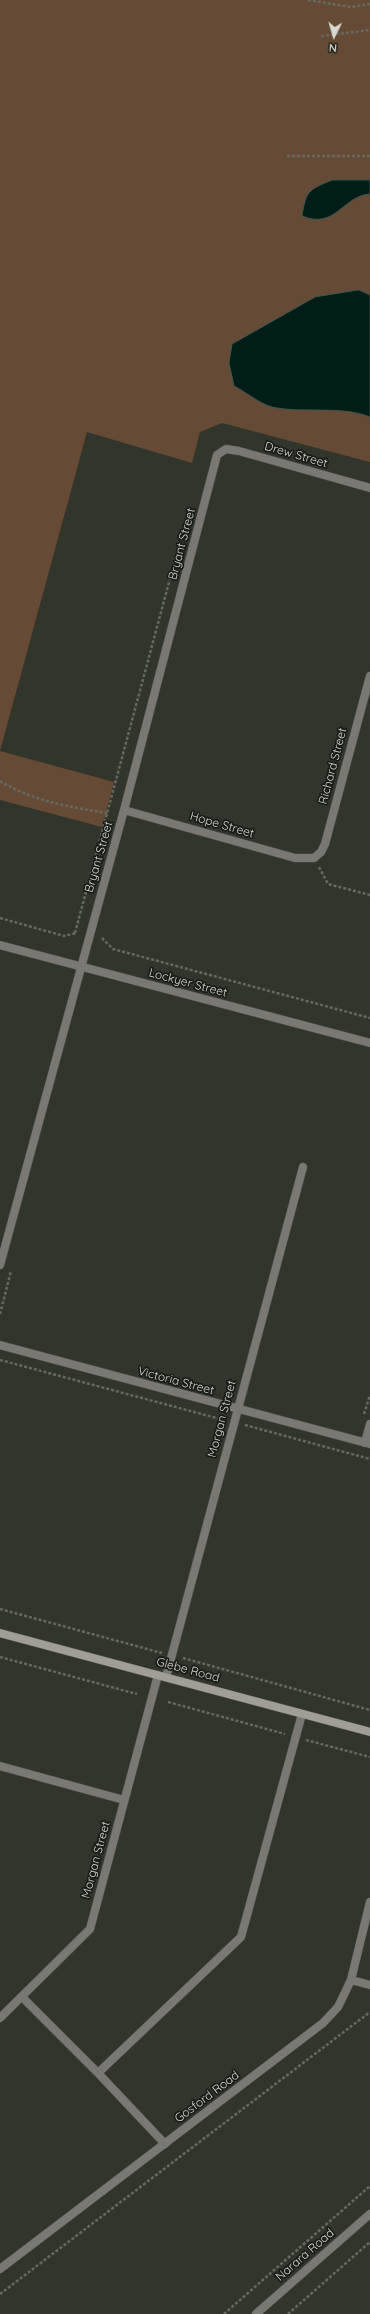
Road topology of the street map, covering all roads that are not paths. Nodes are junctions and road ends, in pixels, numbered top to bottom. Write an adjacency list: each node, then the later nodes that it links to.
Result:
1 (218, 455): 2 (street, Drew Street); 4 (street, Bryant Street)
2 (370, 488)
3 (370, 676): 5 (street, Richard Street)
4 (124, 810): 5 (street, Hope Street); 7 (street, Bryant Street)
5 (314, 858)
6 (0, 945): 7 (street, Lockyer Street)
7 (80, 967): 8 (street, Lockyer Street); 10 (street, Bryant Street)
8 (370, 1043)
9 (303, 1167): 12 (street, Morgan Street)
10 (0, 1265)
11 (0, 1345): 12 (street, Victoria Street)
12 (237, 1409): 14 (street, Victoria Street); 16 (street, Morgan Street)
13 (366, 1423): 14 (street)
14 (367, 1443)
15 (0, 1633): 16 (main road, Glebe Road)
16 (162, 1676): 17 (main road, Glebe Road); 20 (street, Morgan Street)
17 (302, 1714): 18 (main road, Glebe Road); 26 (street)
18 (370, 1732)
19 (0, 1766): 20 (street)
20 (124, 1800): 24 (street, Morgan Street)
21 (370, 1902): 22 (street, Gosford Road)
22 (351, 1980): 23 (street); 27 (street, Gosford Road)
23 (370, 1985)
24 (22, 1997): 25 (street, Morgan Street); 26 (street)
25 (0, 2018)
26 (98, 2073): 27 (street)
27 (165, 2144): 29 (street, Gosford Road)
28 (370, 2214): 30 (street, Narara Road)
29 (0, 2269)
30 (256, 2314)

